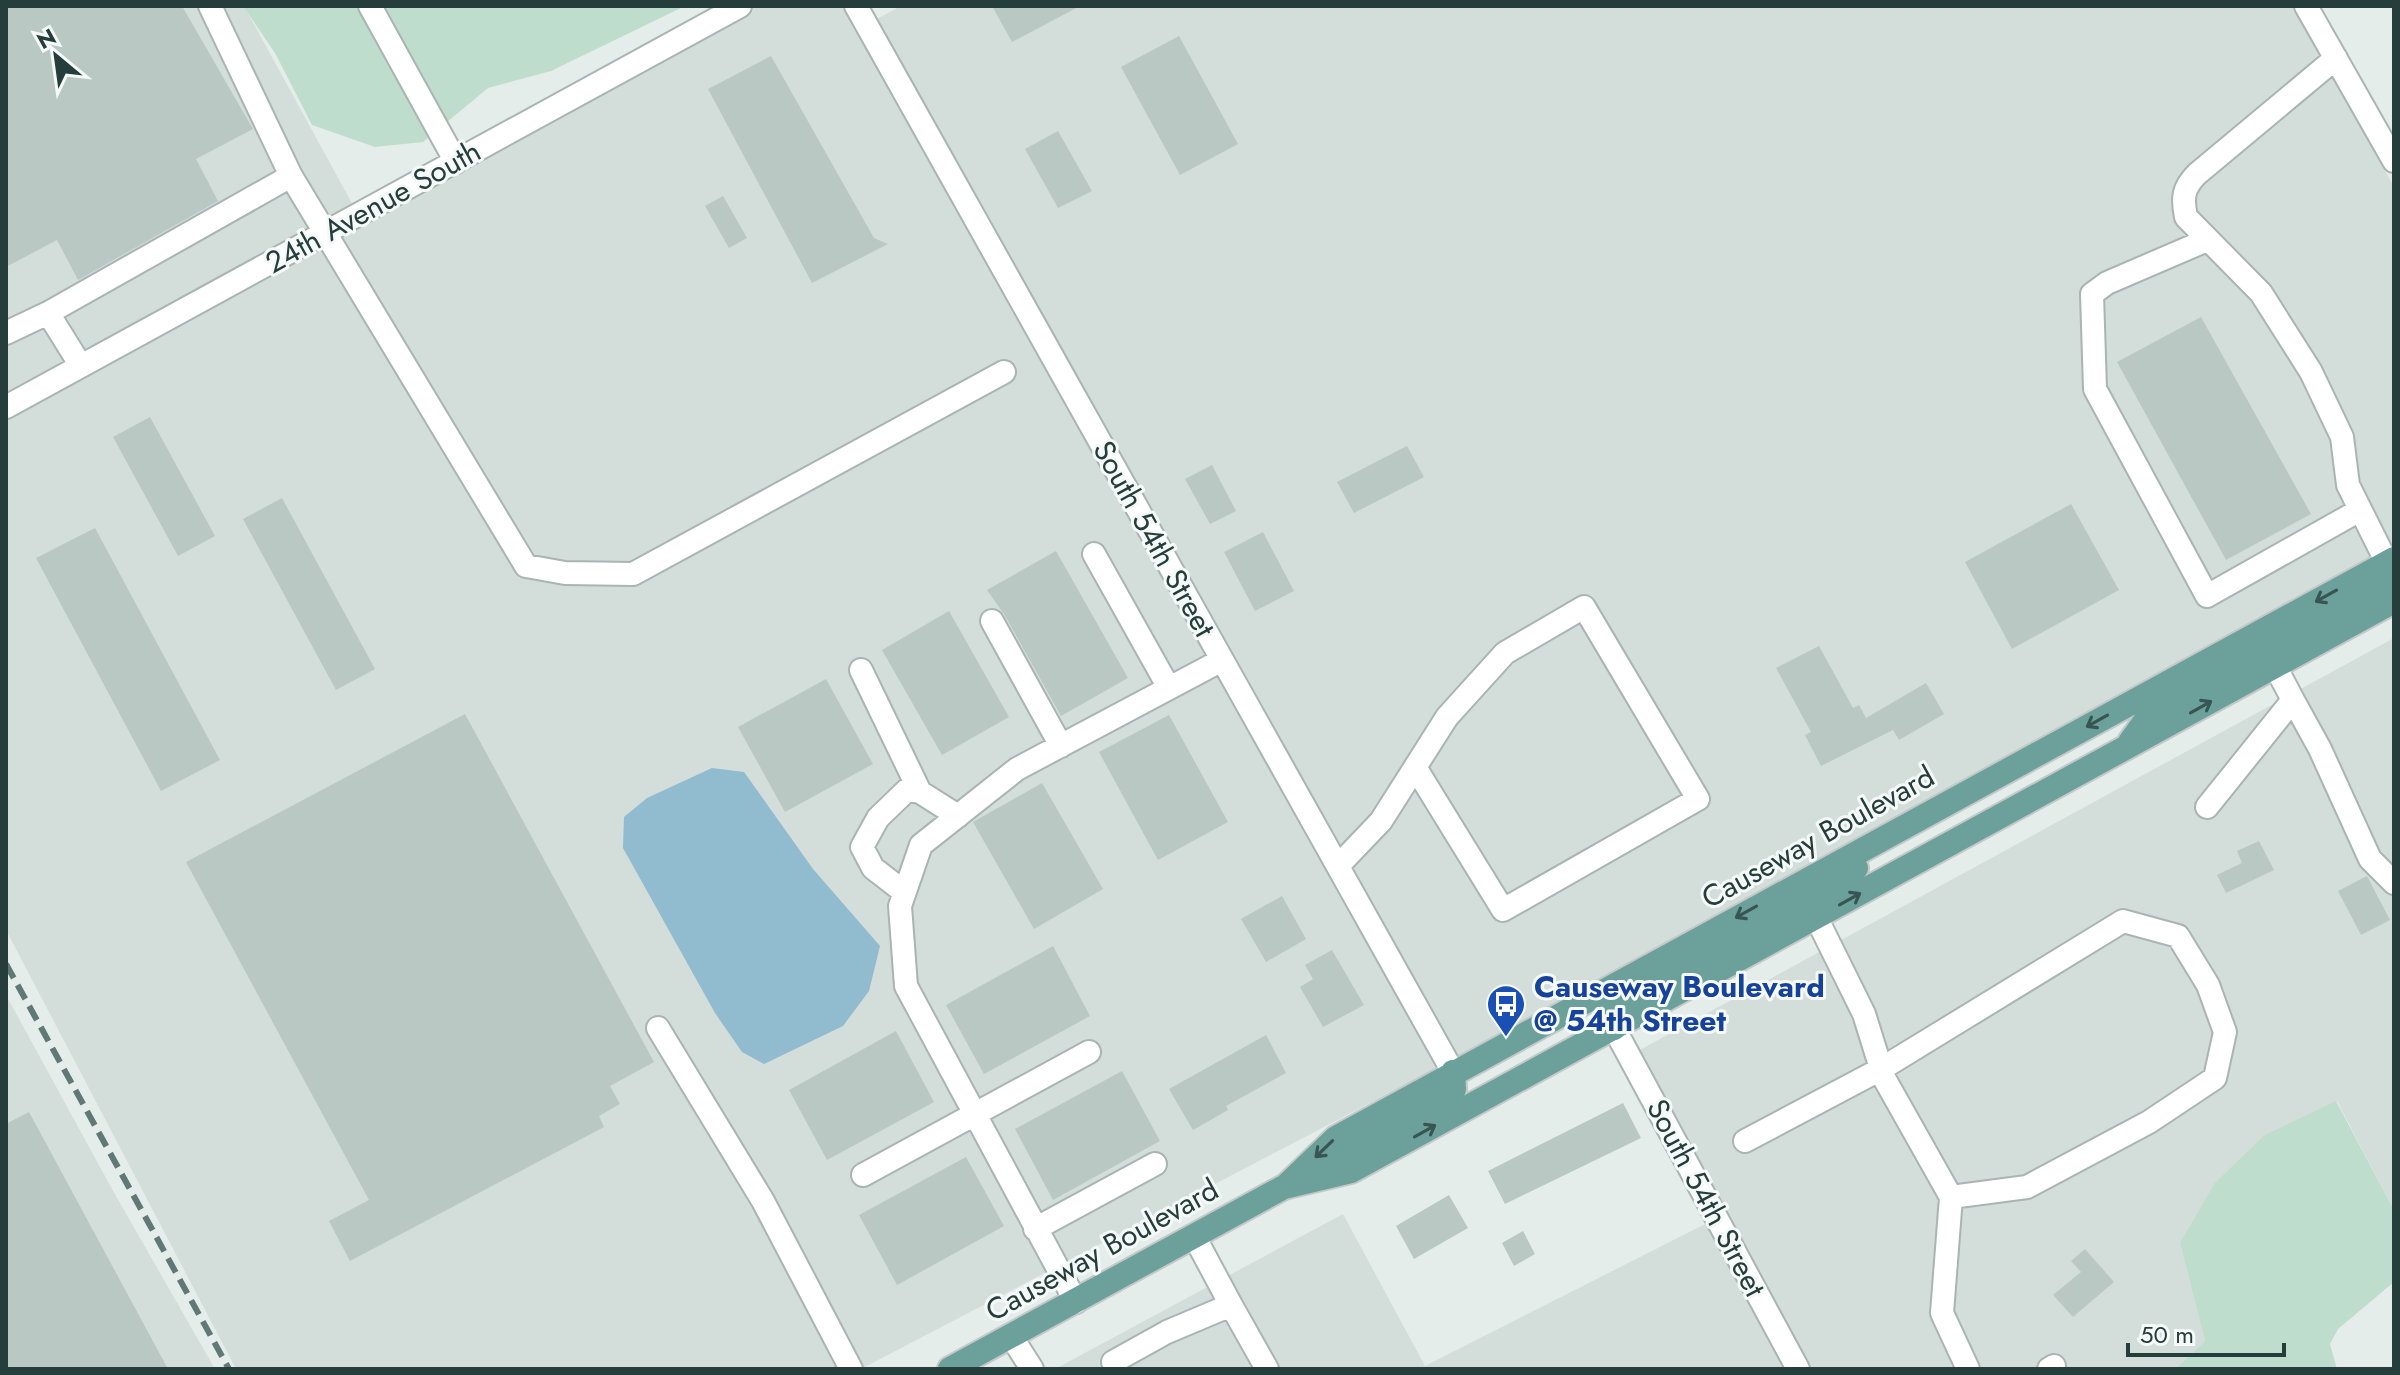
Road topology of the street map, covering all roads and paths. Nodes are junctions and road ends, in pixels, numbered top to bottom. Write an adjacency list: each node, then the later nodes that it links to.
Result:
1 (210, 6): 9 (street)
2 (370, 6): 8 (street)
3 (740, 6): 8 (street, 24th Avenue South)
4 (2306, 6): 6 (street)
5 (862, 7): 22 (street, South 54th Street)
6 (2336, 58): 7 (street); 11 (street)
7 (2394, 161)
8 (456, 162): 10 (street, 24th Avenue South)
9 (291, 176): 10 (street); 12 (street)
10 (326, 233): 14 (street, 24th Avenue South); 15 (street)
11 (2207, 240): 17 (street); 17 (street)
12 (48, 313): 13 (street); 14 (street)
13 (6, 333)
14 (81, 366): 16 (street, 24th Avenue South)
15 (1004, 372)
16 (6, 407)
17 (2360, 510): 19 (street)
18 (1094, 554): 25 (street)
19 (2392, 568): 28 (main road); 33 (main road, Causeway Boulevard, one-way to 33)
20 (2394, 601): 23 (main road, Causeway Boulevard)
21 (992, 621): 27 (street)
22 (1222, 660): 25 (street); 34 (street, South 54th Street)
23 (2275, 666): 26 (street); 28 (main road, Causeway Boulevard, one-way to 23)
24 (861, 670): 30 (street)
25 (1169, 688): 27 (street)
26 (2293, 700): 31 (street); 35 (street)
27 (1061, 746): 32 (street)
28 (2127, 747): 37 (main road, Causeway Boulevard, one-way to 28)
29 (1415, 767): 29 (street); 34 (street)
30 (920, 792): 32 (street); 36 (street)
31 (2207, 807)
32 (958, 816): 36 (street)
33 (1860, 850): 39 (main road); 42 (main road, Causeway Boulevard, one-way to 42)
34 (1338, 866): 42 (street, South 54th Street)
35 (2394, 883)
36 (904, 892): 43 (street)
37 (1816, 917): 39 (main road, Causeway Boulevard); 41 (street)
38 (658, 1028): 56 (street)
39 (1614, 1028): 47 (main road, Causeway Boulevard, one-way to 39); 60 (street, South 54th Street)
40 (1089, 1052): 43 (street)
41 (1881, 1069): 44 (street); 49 (street); 49 (street)
42 (1453, 1072): 47 (main road); 48 (main road, Causeway Boulevard, one-way to 48)
43 (973, 1115): 46 (street); 50 (street)
44 (1745, 1141)
45 (1155, 1164): 50 (street)
46 (863, 1175)
47 (1330, 1176): 48 (main road, Causeway Boulevard)
48 (1284, 1187): 51 (main road, Causeway Boulevard)
49 (1951, 1197): 61 (street)
50 (1035, 1229): 52 (street)
51 (1194, 1236): 52 (main road, Causeway Boulevard); 53 (street)
52 (1076, 1302): 54 (main road, Causeway Boulevard)
53 (1231, 1305): 55 (street); 59 (street)
54 (1011, 1336): 57 (main road, Causeway Boulevard); 58 (street)
55 (1113, 1362)
56 (851, 1369)
57 (950, 1369)
58 (1032, 1369)
59 (1267, 1369)
60 (1798, 1369)
61 (1968, 1369)

